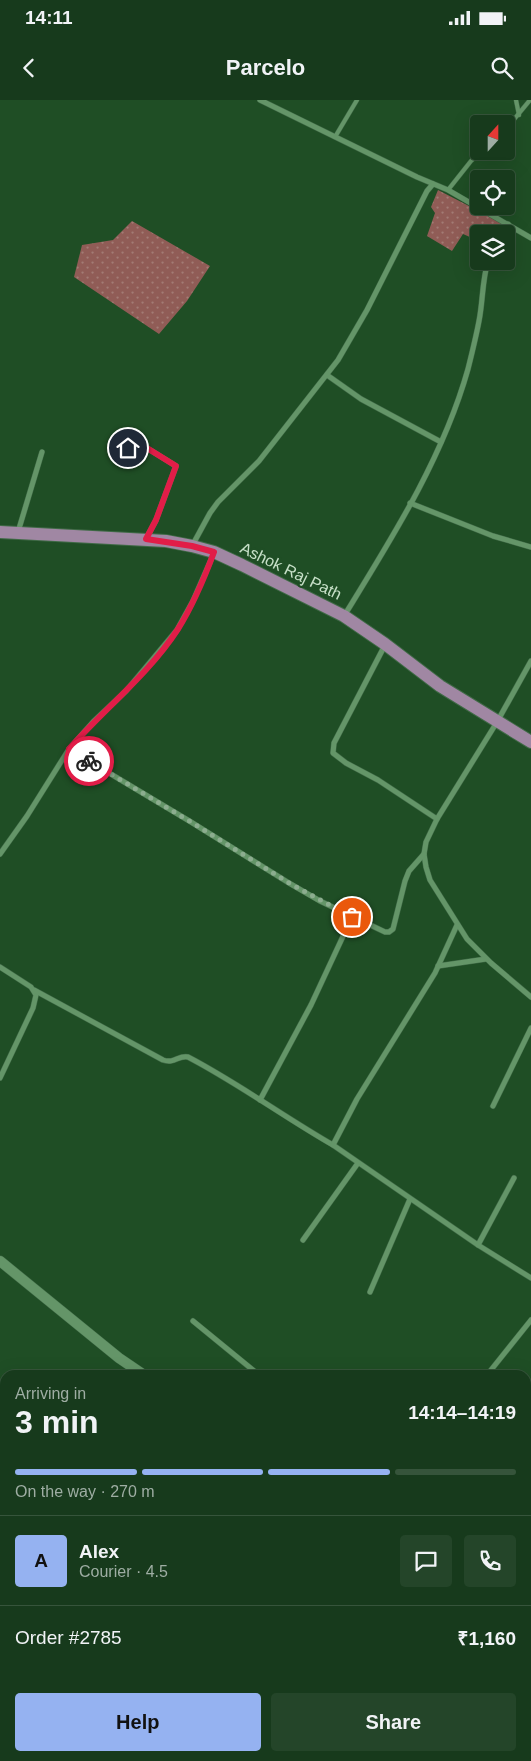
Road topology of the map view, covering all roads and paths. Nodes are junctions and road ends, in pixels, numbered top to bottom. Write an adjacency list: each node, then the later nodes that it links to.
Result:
1 (260, 100): 7 (street)
2 (357, 100): 7 (lane)
3 (516, 100): 5 (lane)
4 (530, 100): 5 (lane)
5 (519, 115): 6 (lane)
6 (515, 119)
7 (335, 137): 9 (street)
8 (472, 160): 10 (lane)
9 (433, 184): 10 (street); 14 (street)
10 (448, 190): 11 (street)
11 (508, 224): 12 (street)
12 (531, 238)
13 (486, 270): 15 (street)
14 (327, 375): 15 (street); 22 (street)
15 (441, 442): 18 (street)
16 (42, 452): 20 (street)
17 (121, 456): 21 (street)
18 (410, 503): 23 (street); 25 (street)
19 (0, 532): 20 (main road, Ashok Raj Path)
20 (18, 533): 21 (main road, Ashok Raj Path)
21 (146, 539): 22 (main road, Ashok Raj Path)
22 (192, 546): 24 (main road, Ashok Raj Path)
23 (531, 547)
24 (214, 552): 25 (main road, Ashok Raj Path); 30 (street)
25 (344, 616): 26 (main road, Ashok Raj Path)
26 (385, 644): 28 (main road, Ashok Raj Path); 31 (street)
27 (531, 661): 28 (street)
28 (497, 722): 29 (main road, Ashok Raj Path); 31 (street)
29 (531, 742)
30 (69, 749): 32 (street); 34 (street)
31 (437, 819): 33 (street)
32 (0, 854)
33 (424, 854): 34 (street); 35 (street)
34 (352, 917): 43 (street)
35 (457, 925): 36 (street); 37 (street)
36 (486, 959): 37 (street); 40 (street)
37 (438, 966): 45 (street)
38 (0, 967): 39 (street)
39 (34, 990): 42 (street); 43 (street)
40 (531, 997)
41 (531, 1028): 44 (street)
42 (0, 1078)
43 (260, 1100): 45 (street)
44 (493, 1106)
45 (333, 1145): 46 (street)
46 (358, 1164): 48 (street); 49 (street)
47 (514, 1178): 50 (street)
48 (410, 1199): 50 (street); 53 (street)
49 (303, 1240)
50 (478, 1245): 52 (street)
51 (0, 1261): 56 (main road)
52 (531, 1278)
53 (370, 1292)
54 (531, 1320): 58 (street)
55 (193, 1321): 57 (street)
56 (137, 1370)
57 (253, 1370)
58 (492, 1370)

